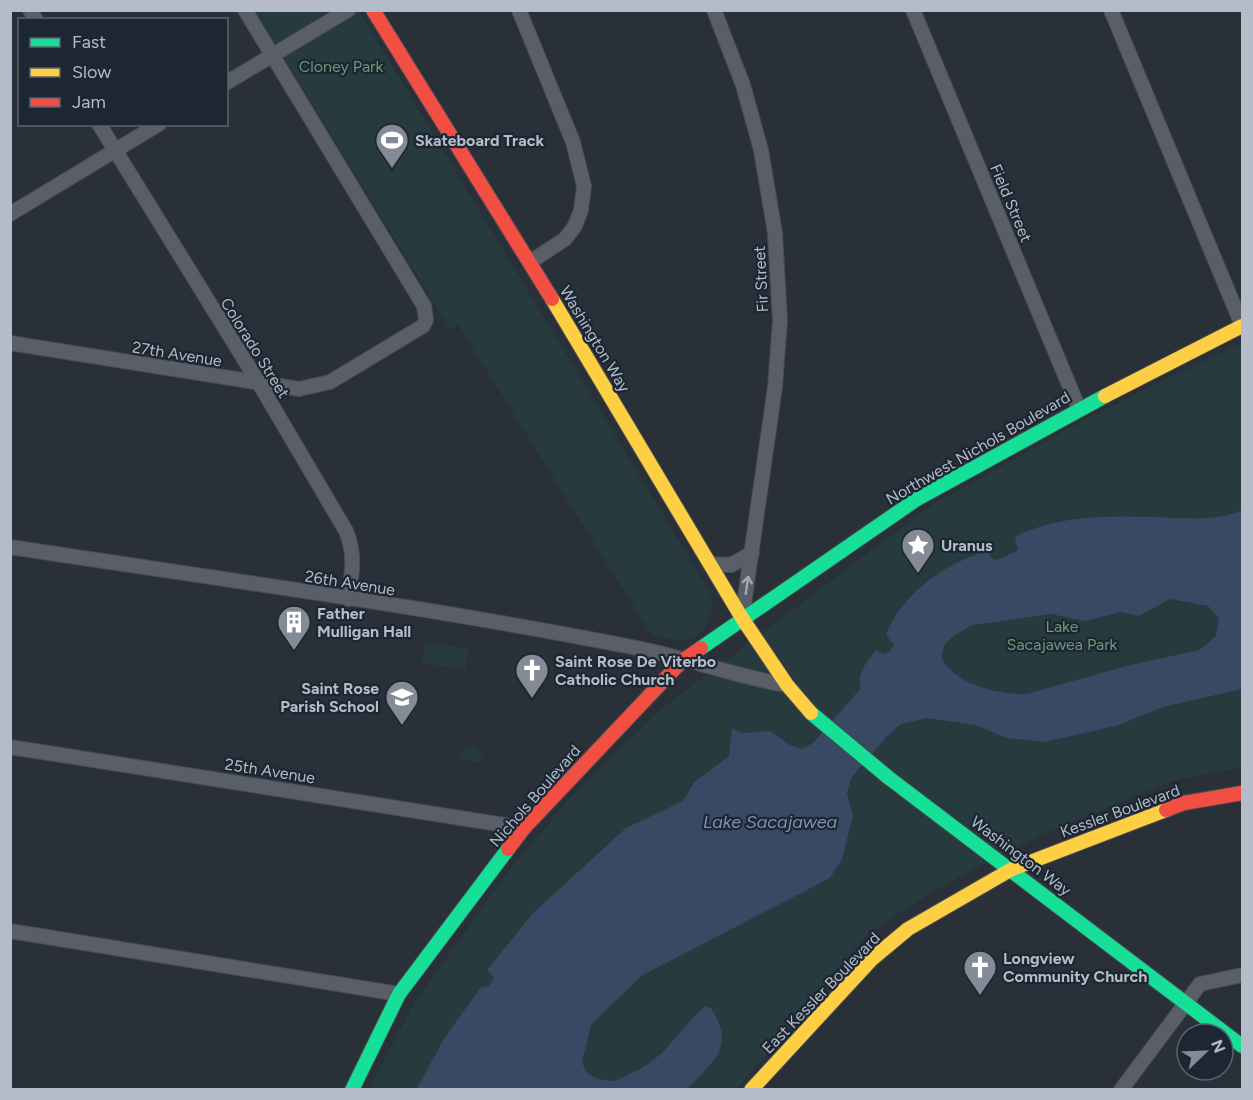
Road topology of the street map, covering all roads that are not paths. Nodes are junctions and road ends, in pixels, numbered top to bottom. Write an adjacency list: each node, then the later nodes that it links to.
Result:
1 (245, 10): 8 (street)
2 (348, 10): 8 (street)
3 (374, 10): 14 (main road, Washington Way)
4 (519, 10): 14 (street)
5 (714, 10): 20 (street, Fir Street)
6 (913, 10): 18 (street, Field Street)
7 (1111, 10): 15 (street)
8 (272, 56): 9 (street); 17 (street, 27th Avenue)
9 (228, 82)
10 (100, 126): 12 (street, Colorado Street)
11 (156, 126): 12 (street)
12 (116, 152): 13 (street); 17 (street, Colorado Street)
13 (10, 214)
14 (530, 262): 21 (main road, Washington Way)
15 (1242, 325): 18 (main road, Northwest Nichols Boulevard)
16 (10, 343): 17 (street, 27th Avenue)
17 (260, 385): 22 (street, Colorado Street)
18 (1079, 409): 23 (main road, Northwest Nichols Boulevard)
19 (10, 547): 22 (street, 26th Avenue)
20 (752, 553): 21 (street); 23 (street, Fir Street, one-way to 20)
21 (710, 564): 23 (main road, Washington Way)
22 (348, 598): 24 (street, 26th Avenue)
23 (742, 618): 24 (main road, Nichols Boulevard); 25 (main road, Washington Way)
24 (682, 661): 25 (street); 28 (main road, Nichols Boulevard)
25 (787, 685): 29 (main road, Washington Way)
26 (10, 747): 28 (street, 25th Avenue)
27 (1242, 793): 29 (main road, Kessler Boulevard)
28 (524, 828): 32 (main road, Nichols Boulevard)
29 (1012, 869): 33 (main road, Washington Way); 36 (main road, East Kessler Boulevard)
30 (10, 931): 32 (street)
31 (1242, 975): 33 (street)
32 (399, 994): 35 (main road, Nichols Boulevard)
33 (1186, 1002): 34 (main road, Washington Way); 37 (street)
34 (1242, 1046)
35 (352, 1089)
36 (751, 1089)
37 (1120, 1089)

